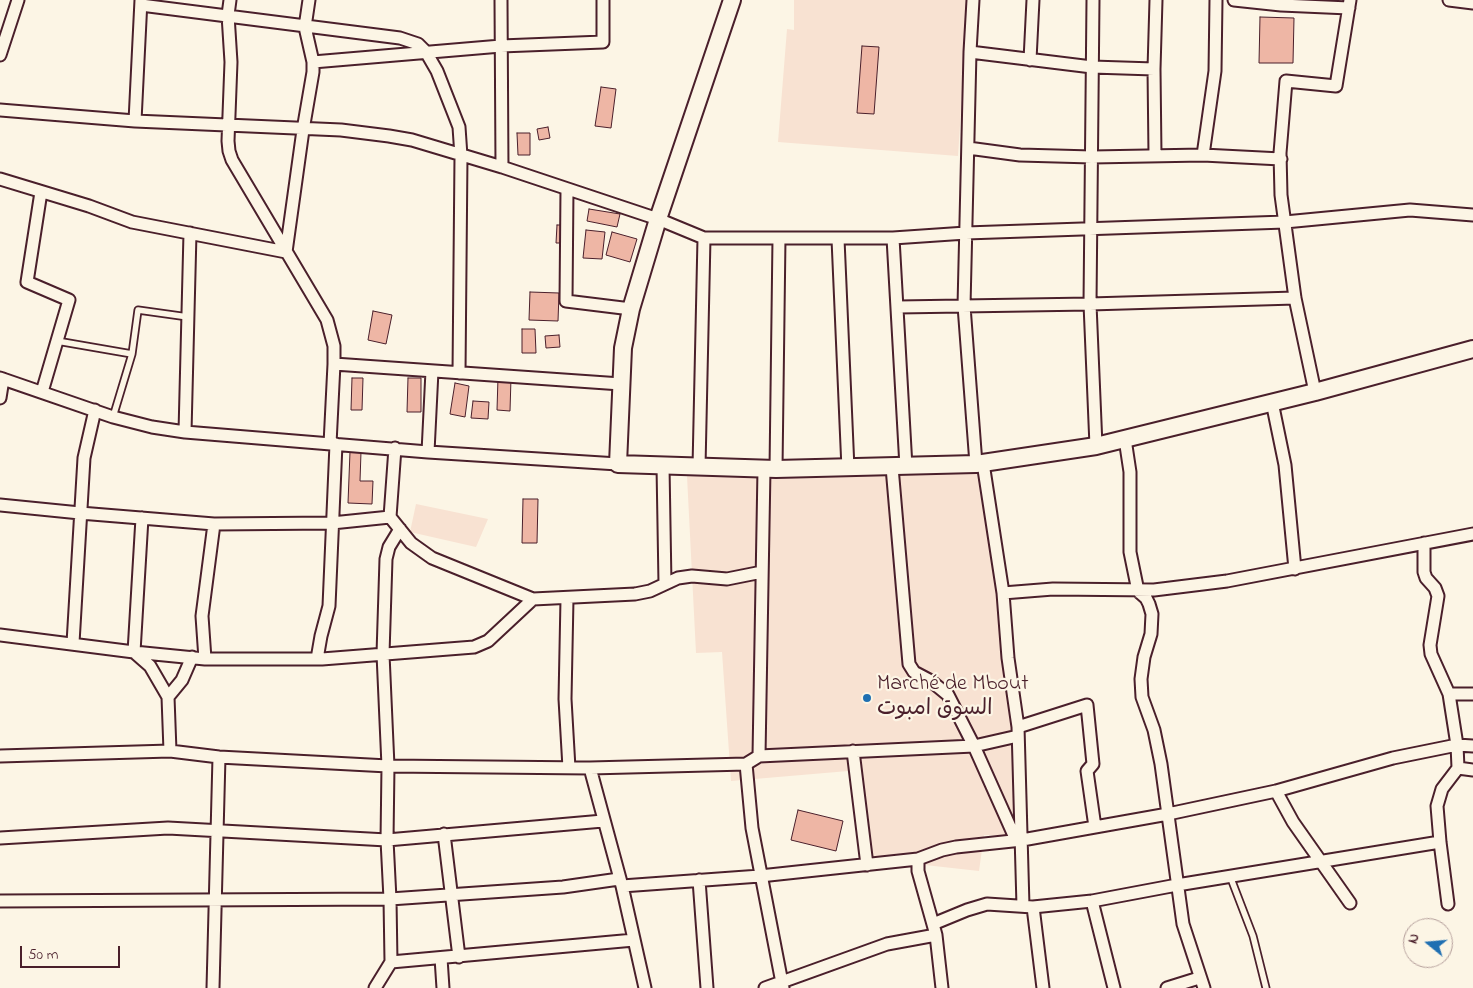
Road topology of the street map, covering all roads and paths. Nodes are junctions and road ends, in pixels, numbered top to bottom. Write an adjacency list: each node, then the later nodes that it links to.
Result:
1 (18, 0): 22 (street)
2 (230, 0): 17 (street)
3 (309, 0): 18 (street)
4 (500, 0): 19 (street)
5 (603, 0): 19 (street)
6 (732, 0): 42 (main road)
7 (973, 0): 21 (street)
8 (1034, 0): 23 (street)
9 (1093, 0): 25 (street)
10 (1156, 0): 26 (street)
11 (1216, 0): 32 (street)
12 (1234, 0): 16 (street)
13 (1449, 0): 14 (street)
14 (1473, 2)
15 (141, 3): 17 (street); 28 (street)
16 (1349, 4): 36 (street)
17 (228, 15): 18 (street); 29 (street)
18 (305, 27): 20 (street); 24 (street)
19 (501, 46): 20 (street); 37 (street)
20 (426, 52): 24 (street); 33 (street)
21 (970, 52): 23 (street); 31 (street)
22 (0, 55)
23 (1030, 60): 25 (street)
24 (313, 62): 30 (street)
25 (1092, 67): 26 (street); 35 (street)
26 (1154, 69): 34 (street)
27 (0, 110): 28 (street)
28 (136, 121): 29 (street)
29 (230, 126): 30 (street); 51 (street)
30 (303, 130): 33 (street); 51 (street)
31 (968, 148): 35 (street); 46 (street)
32 (1203, 155): 34 (street); 36 (street)
33 (461, 156): 37 (street); 63 (street)
34 (1155, 156): 35 (street)
35 (1092, 157): 44 (street)
36 (1280, 159): 43 (street)
37 (502, 168): 39 (street)
38 (0, 179): 40 (street)
39 (567, 189): 42 (street); 56 (street)
40 (41, 192): 45 (street); 58 (street)
41 (1473, 215): 43 (street)
42 (658, 220): 47 (street); 56 (main road)
43 (1285, 222): 44 (street); 52 (street)
44 (1091, 228): 46 (street); 53 (street)
45 (190, 233): 51 (street); 57 (street)
46 (966, 233): 49 (street); 54 (street)
47 (704, 238): 48 (street); 81 (street)
48 (779, 238): 50 (street); 83 (street)
49 (893, 238): 50 (street); 55 (street)
50 (838, 239): 84 (street)
51 (286, 252): 61 (street)
52 (1295, 298): 53 (street); 67 (street)
53 (1090, 304): 54 (street); 75 (street)
54 (964, 306): 55 (street); 79 (street)
55 (898, 307): 82 (street)
56 (631, 309): 65 (main road)
57 (188, 317): 60 (lane); 72 (street)
58 (57, 341): 60 (lane); 66 (street)
59 (1473, 349): 67 (main road)
60 (132, 354): 71 (lane)
61 (334, 364): 62 (street); 74 (street)
62 (432, 371): 63 (street); 77 (street)
63 (459, 373): 65 (street)
64 (2, 379): 66 (street); 68 (street)
65 (620, 384): 78 (main road)
66 (42, 392): 70 (street)
67 (1315, 392): 69 (main road)
68 (0, 398)
69 (1272, 402): 73 (main road); 94 (street)
70 (95, 410): 71 (street); 86 (street)
71 (113, 417): 72 (street)
72 (184, 432): 74 (street)
73 (1125, 439): 75 (main road); 97 (street)
74 (333, 444): 76 (street); 90 (street)
75 (1096, 446): 79 (main road)
76 (395, 448): 77 (street); 87 (street)
77 (428, 452): 78 (street)
78 (618, 464): 80 (main road)
79 (980, 464): 82 (main road); 98 (street)
80 (662, 466): 81 (main road); 96 (street)
81 (699, 467): 83 (main road)
82 (899, 467): 84 (main road); 113 (street)
83 (770, 469): 84 (main road); 95 (street)
84 (848, 469)
85 (0, 505): 86 (street)
86 (80, 513): 88 (street); 102 (street)
87 (390, 517): 90 (street); 91 (street)
88 (142, 518): 89 (street); 103 (street)
89 (214, 524): 90 (street); 106 (street)
90 (332, 524): 107 (street)
91 (400, 529): 100 (street); 104 (street)
92 (1473, 534): 93 (street)
93 (1424, 543): 94 (street); 108 (street)
94 (1296, 569): 97 (street)
95 (762, 572): 96 (street); 118 (street)
96 (665, 584): 99 (street)
97 (1138, 591): 98 (street); 127 (street)
98 (1003, 593): 111 (street)
99 (567, 598): 100 (street); 122 (street)
100 (533, 599): 104 (street)
101 (0, 635): 102 (street)
102 (73, 644): 103 (street)
103 (134, 652): 105 (street); 110 (street)
104 (383, 654): 107 (street); 121 (street)
105 (192, 658): 106 (street); 110 (street)
106 (205, 659): 107 (street)
107 (317, 659)
108 (1449, 694): 109 (street); 112 (street)
109 (1473, 694)
110 (168, 698): 115 (street)
111 (1018, 732): 113 (street); 129 (street); 134 (street)
112 (1457, 745): 114 (street); 124 (street); 126 (street)
113 (974, 746): 116 (street); 134 (street)
114 (1473, 746)
115 (170, 751): 117 (street); 119 (street)
116 (854, 751): 118 (street); 138 (street)
117 (0, 756)
118 (759, 756): 120 (street)
119 (219, 757): 121 (street); 130 (street)
120 (746, 764): 123 (street); 139 (street)
121 (388, 766): 122 (street); 133 (street)
122 (569, 768): 123 (street)
123 (590, 768): 128 (street)
124 (1458, 768): 125 (street); 135 (street)
125 (1473, 770)
126 (1276, 791): 127 (street); 137 (street)
127 (1168, 814): 129 (street); 143 (street)
128 (603, 821): 131 (street); 142 (street)
129 (1095, 827): 134 (street)
130 (217, 831): 132 (street); 133 (street); 146 (street)
131 (444, 834): 133 (street); 144 (street)
132 (0, 838)
133 (387, 840): 145 (street)
134 (1019, 840): 136 (street); 151 (street)
135 (1440, 842): 137 (street); 150 (street)
136 (918, 859): 138 (street); 152 (street)
137 (1321, 861): 140 (street); 149 (street)
138 (867, 865): 139 (street)
139 (760, 876): 141 (street); 158 (street)
140 (1230, 876): 143 (street); 169 (lane)
141 (699, 880): 142 (street); 163 (street)
142 (620, 883): 144 (street); 153 (street)
143 (1178, 885): 148 (street); 157 (street)
144 (452, 894): 145 (street); 154 (street)
145 (390, 898): 146 (street); 156 (street)
146 (215, 900): 147 (street); 159 (street)
147 (0, 901)
148 (1092, 901): 151 (street); 167 (street)
149 (1350, 903)
150 (1448, 904)
151 (1028, 907): 152 (street); 166 (street)
152 (934, 930): 158 (street); 165 (street)
153 (634, 940): 154 (street); 162 (street)
154 (459, 957): 155 (street)
155 (440, 958): 156 (street); 161 (street)
156 (391, 962): 160 (street)
157 (1201, 983): 168 (street)
158 (782, 985): 164 (street)
159 (213, 988)
160 (375, 988)
161 (443, 988)
162 (645, 988)
163 (707, 988)
164 (765, 988)
165 (942, 988)
166 (1043, 988)
167 (1114, 988)
168 (1167, 988)
169 (1266, 988)

